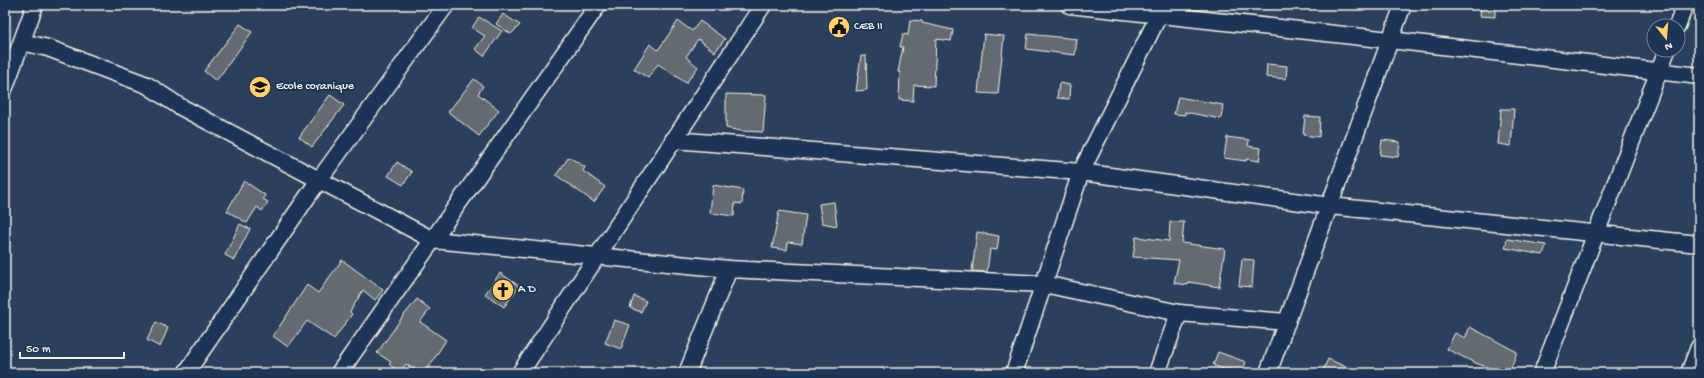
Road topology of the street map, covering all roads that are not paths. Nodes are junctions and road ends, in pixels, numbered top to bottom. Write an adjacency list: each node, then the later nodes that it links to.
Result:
1 (35, 5): 11 (street)
2 (446, 5): 18 (street)
3 (598, 5): 21 (street)
4 (763, 5): 16 (street)
5 (1069, 5): 8 (street)
6 (1403, 5): 10 (street)
7 (1685, 5): 9 (street)
8 (1162, 10): 10 (street); 17 (street)
9 (1680, 18)
10 (1390, 40): 13 (street); 19 (street)
11 (22, 42): 15 (street); 18 (street)
12 (1665, 58): 13 (street)
13 (1659, 71): 14 (street); 20 (street)
14 (1699, 76)
15 (5, 87)
16 (673, 140): 17 (street); 23 (street)
17 (1082, 172): 19 (street); 25 (street)
18 (319, 180): 21 (street); 29 (street)
19 (1330, 206): 20 (street); 27 (street)
20 (1597, 232): 22 (street); 36 (street)
21 (432, 240): 23 (street); 30 (street)
22 (1699, 244)
23 (597, 255): 24 (street); 31 (street)
24 (728, 269): 25 (street); 32 (street)
25 (1044, 284): 26 (street); 33 (street)
26 (1179, 313): 27 (street); 34 (street)
27 (1287, 322): 35 (street)
28 (1699, 347): 37 (street)
29 (186, 373)
30 (339, 373)
31 (520, 373)
32 (687, 373)
33 (1014, 373)
34 (1157, 373)
35 (1268, 373)
36 (1542, 373)
37 (1689, 373)

